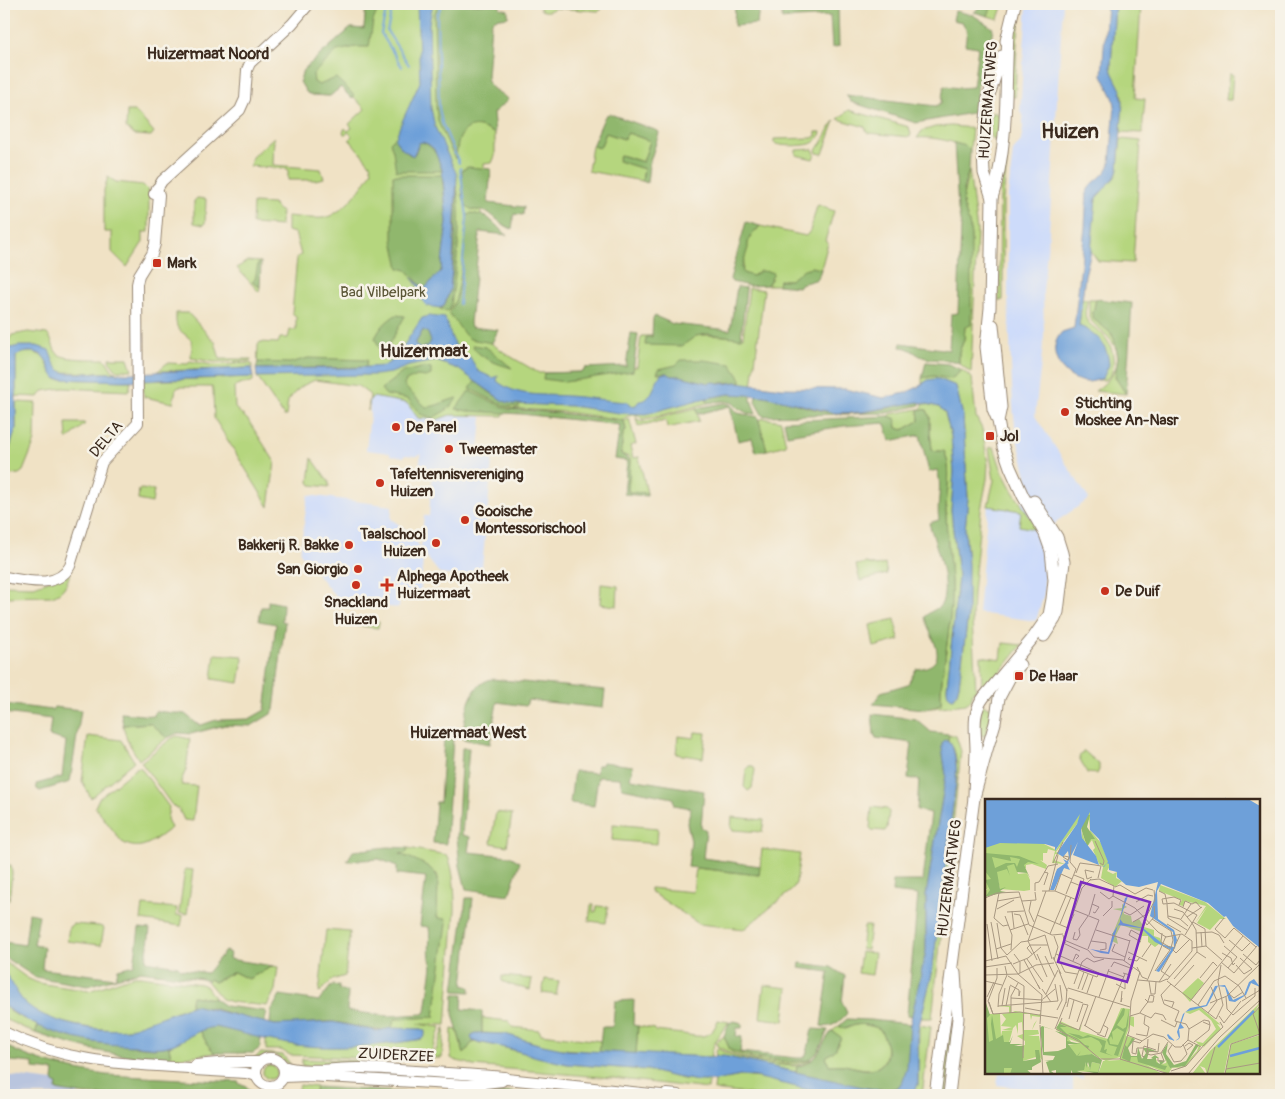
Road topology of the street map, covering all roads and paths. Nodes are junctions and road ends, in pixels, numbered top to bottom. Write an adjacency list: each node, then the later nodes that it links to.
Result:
1 (309, 4): 10 (street, DELTA)
2 (1015, 4): 3 (main road, HUIZERMAATWEG)
3 (1008, 34): 4 (main road, HUIZERMAATWEG); 5 (main road, HUIZERMAATWEG)
4 (987, 106): 5 (main road); 6 (main road, HUIZERMAATWEG)
5 (1006, 109): 7 (main road, HUIZERMAATWEG)
6 (984, 144): 7 (main road); 8 (main road, HUIZERMAATWEG)
7 (1002, 147): 8 (main road, HUIZERMAATWEG)
8 (992, 198): 9 (main road, HUIZERMAATWEG)
9 (1019, 485): 11 (main road, HUIZERMAATWEG); 12 (main road, HUIZERMAATWEG)
10 (4, 577)
11 (980, 702): 12 (main road); 13 (main road, HUIZERMAATWEG)
12 (997, 705): 14 (main road, HUIZERMAATWEG)
13 (974, 737): 14 (main road); 15 (main road, HUIZERMAATWEG)
14 (990, 740): 15 (main road, HUIZERMAATWEG)
15 (974, 798): 16 (main road, HUIZERMAATWEG)
16 (953, 961): 29 (main road, HUIZERMAATWEG); 30 (main road, HUIZERMAATWEG)
17 (4, 1032): 20 (street)
18 (260, 1062): 19 (street); 20 (street); 21 (street)
19 (283, 1066): 22 (street, ZUIDERZEE); 23 (street)
20 (191, 1068): 21 (street)
21 (257, 1076): 24 (street)
22 (507, 1079): 23 (street, ZUIDERZEE); 26 (street, ZUIDERZEE)
23 (281, 1080): 24 (street); 25 (street)
24 (268, 1090)
25 (277, 1095)
26 (661, 1095)
27 (665, 1095): 28 (street)
28 (678, 1095)
29 (935, 1095)
30 (949, 1095)

